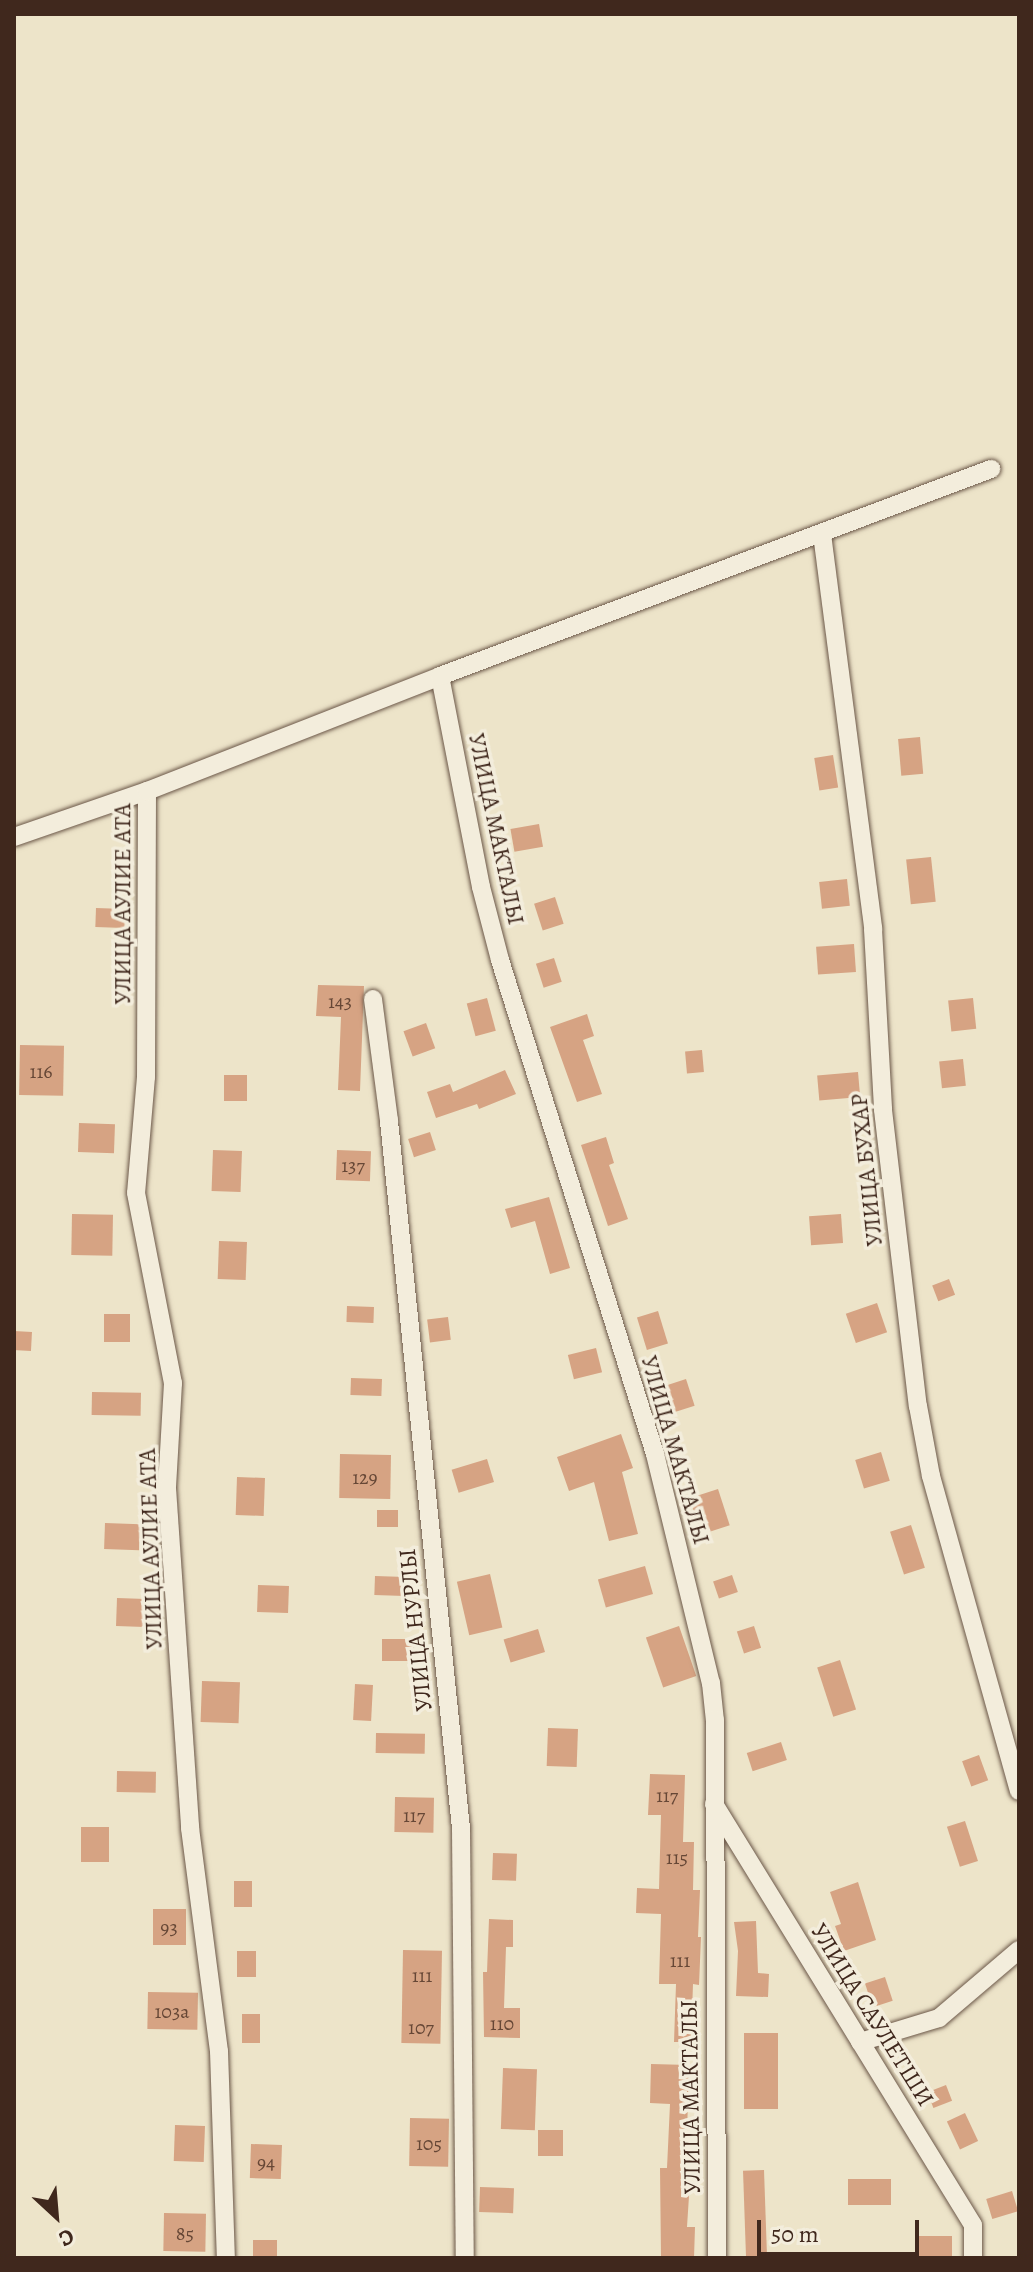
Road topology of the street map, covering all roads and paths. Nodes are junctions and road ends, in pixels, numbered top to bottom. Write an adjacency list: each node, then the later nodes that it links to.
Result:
1 (991, 469): 2 (street)
2 (822, 534): 3 (street); 7 (street, УЛИЦА БУХАР)
3 (440, 676): 4 (street); 8 (street, УЛИЦА МАКТАЛЫ)
4 (147, 791): 5 (street); 11 (street, УЛИЦА АУЛИЕ АТА)
5 (14, 837)
6 (373, 999): 12 (street, УЛИЦА НУРЛЫ)
7 (1019, 1791)
8 (713, 1802): 10 (street, УЛИЦА САУЛЕТШИ); 13 (street, УЛИЦА МАКТАЛЫ)
9 (1019, 1950): 10 (street)
10 (860, 2042): 14 (street, УЛИЦА САУЛЕТШИ)
11 (226, 2258)
12 (465, 2258)
13 (717, 2258)
14 (973, 2258)

